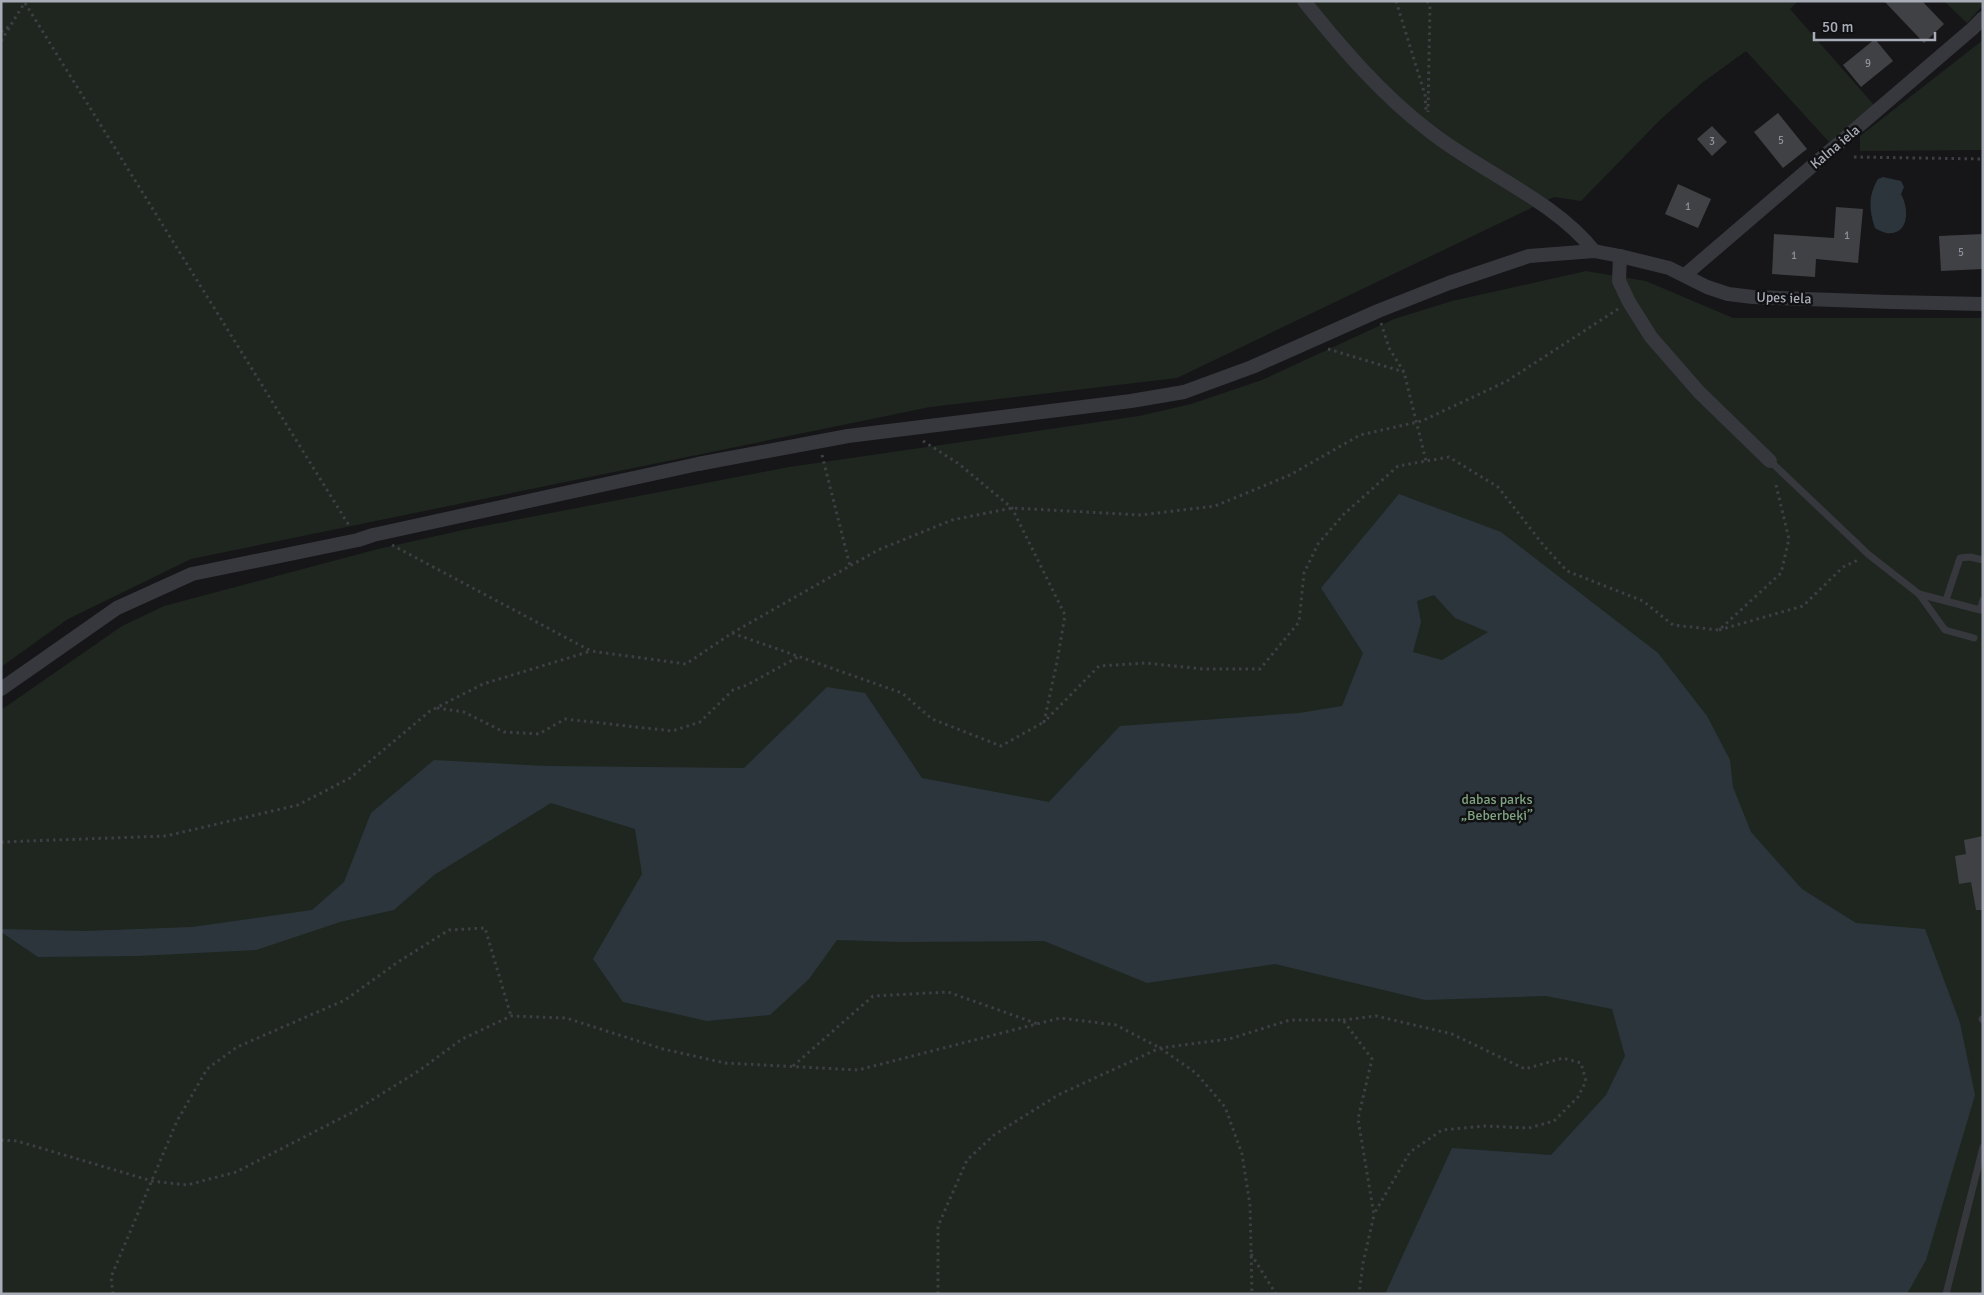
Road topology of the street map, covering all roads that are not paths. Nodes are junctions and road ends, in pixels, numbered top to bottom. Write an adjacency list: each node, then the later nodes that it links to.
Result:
1 (1304, 1): 3 (street)
2 (1983, 18): 5 (street, Kalna iela)
3 (1594, 251): 4 (street, Upes iela); 13 (street, Upes iela)
4 (1620, 256): 5 (street, Upes iela); 7 (street)
5 (1685, 275): 6 (street, Upes iela)
6 (1983, 304)
7 (1770, 461): 9 (lane)
8 (1983, 560): 10 (lane)
9 (1919, 594): 10 (lane); 12 (lane)
10 (1946, 600): 11 (lane)
11 (1983, 600)
12 (1974, 638)
13 (1, 689)
14 (1983, 1147): 15 (lane)
15 (1946, 1294)

